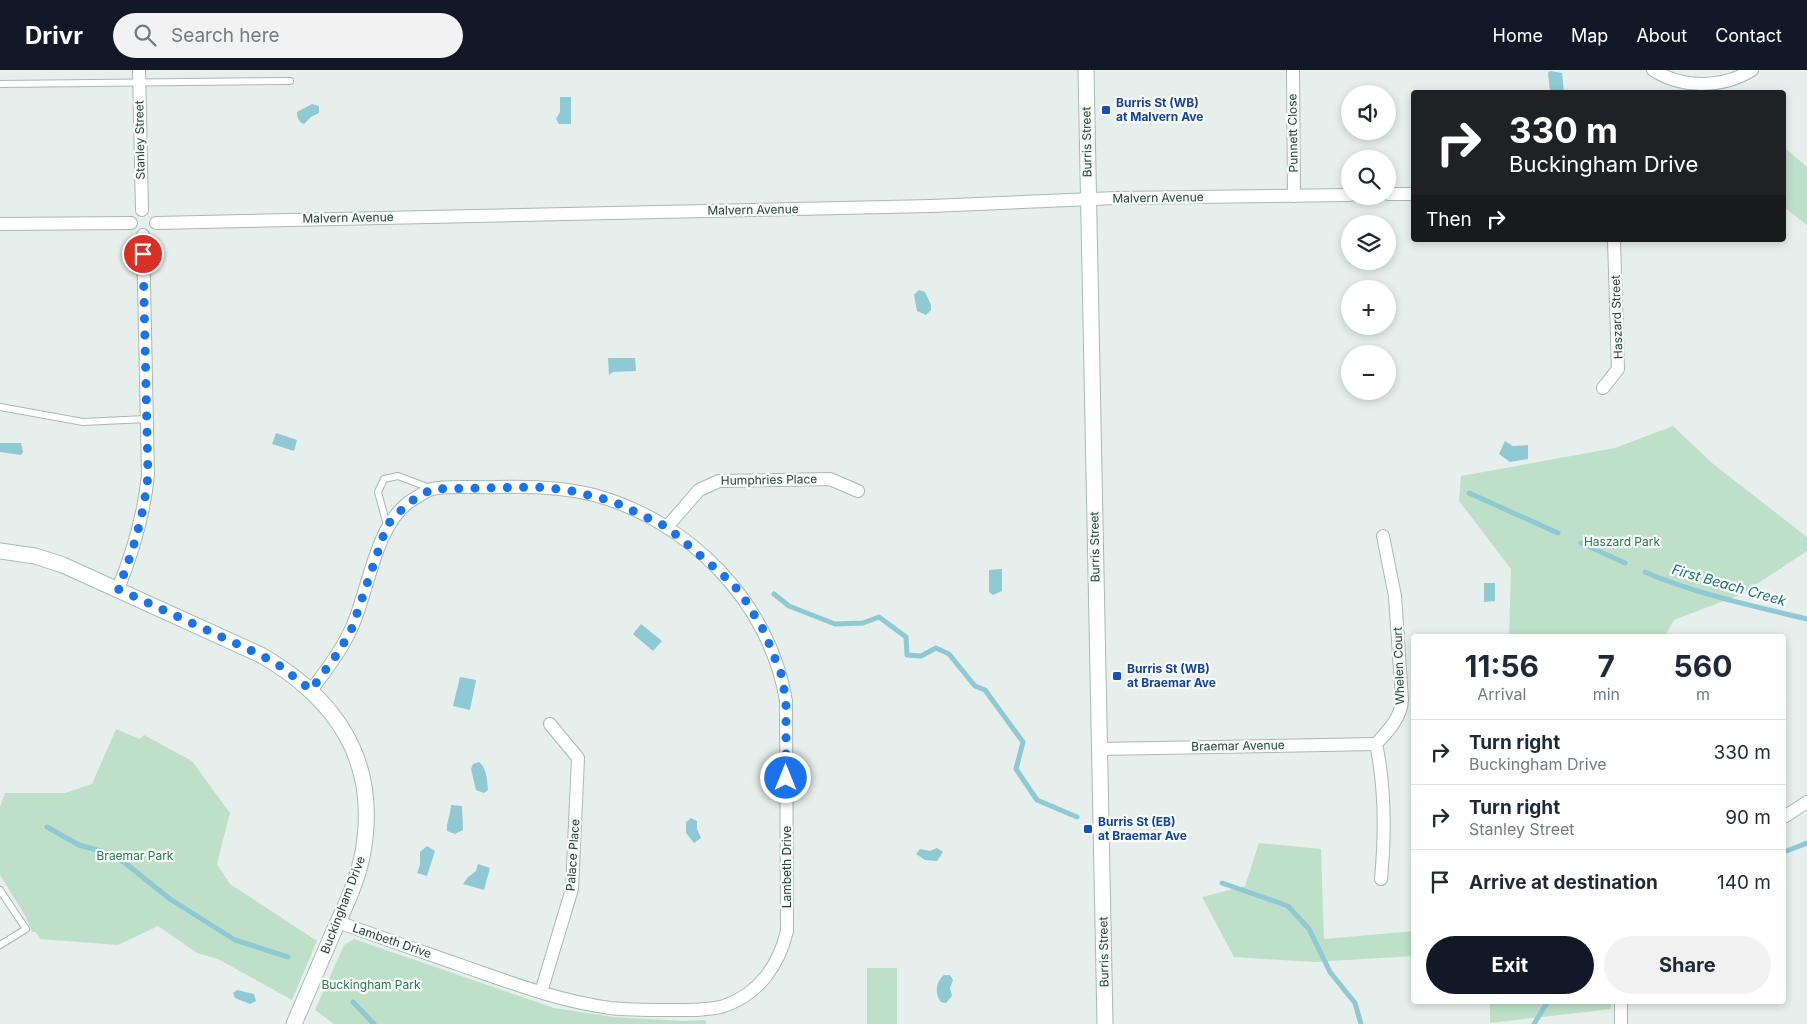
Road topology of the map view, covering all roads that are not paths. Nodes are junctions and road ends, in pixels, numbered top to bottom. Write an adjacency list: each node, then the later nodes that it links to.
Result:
1 (139, 70): 7 (street, Stanley Street)
2 (1086, 70): 13 (street, Burris Street)
3 (1293, 70): 12 (street, Punnett Close)
4 (1653, 70): 5 (street)
5 (1752, 70)
6 (290, 81): 7 (lane)
7 (139, 83): 8 (lane); 14 (street, Stanley Street)
8 (0, 84)
9 (1396, 194): 10 (street)
10 (1411, 194)
11 (1341, 195): 12 (street, Malvern Avenue)
12 (1294, 196): 13 (street, Malvern Avenue)
13 (1089, 201): 16 (street, Malvern Avenue); 33 (street, Burris Street)
14 (142, 210): 15 (street); 16 (street)
15 (131, 223): 17 (street); 18 (street)
16 (156, 223): 18 (street)
17 (0, 224)
18 (143, 235): 22 (street)
19 (1614, 242): 20 (street, Haszard Street)
20 (1603, 388)
21 (0, 407): 22 (lane)
22 (146, 419): 29 (street)
23 (432, 489): 25 (street, Lambeth Drive); 25 (lane); 26 (street, Lambeth Drive)
24 (858, 491): 26 (street, Humphries Place)
25 (387, 525): 30 (street, Lambeth Drive)
26 (667, 527): 40 (street, Lambeth Drive)
27 (1383, 536): 32 (street, Whelen Court)
28 (0, 551): 29 (street, Buckingham Drive)
29 (118, 589): 30 (street, Buckingham Drive)
30 (311, 690): 38 (street, Buckingham Drive)
31 (550, 724): 40 (street, Palace Place)
32 (1376, 744): 33 (street, Braemar Avenue); 36 (street)
33 (1099, 749): 43 (street, Burris Street)
34 (1807, 802): 35 (street)
35 (1786, 816)
36 (1381, 879)
37 (0, 890): 39 (lane)
38 (338, 922): 40 (street, Lambeth Drive); 42 (street, Buckingham Drive)
39 (0, 945)
40 (541, 992)
41 (1621, 1004): 44 (street)
42 (294, 1024)
43 (1106, 1024)
44 (1621, 1024)

